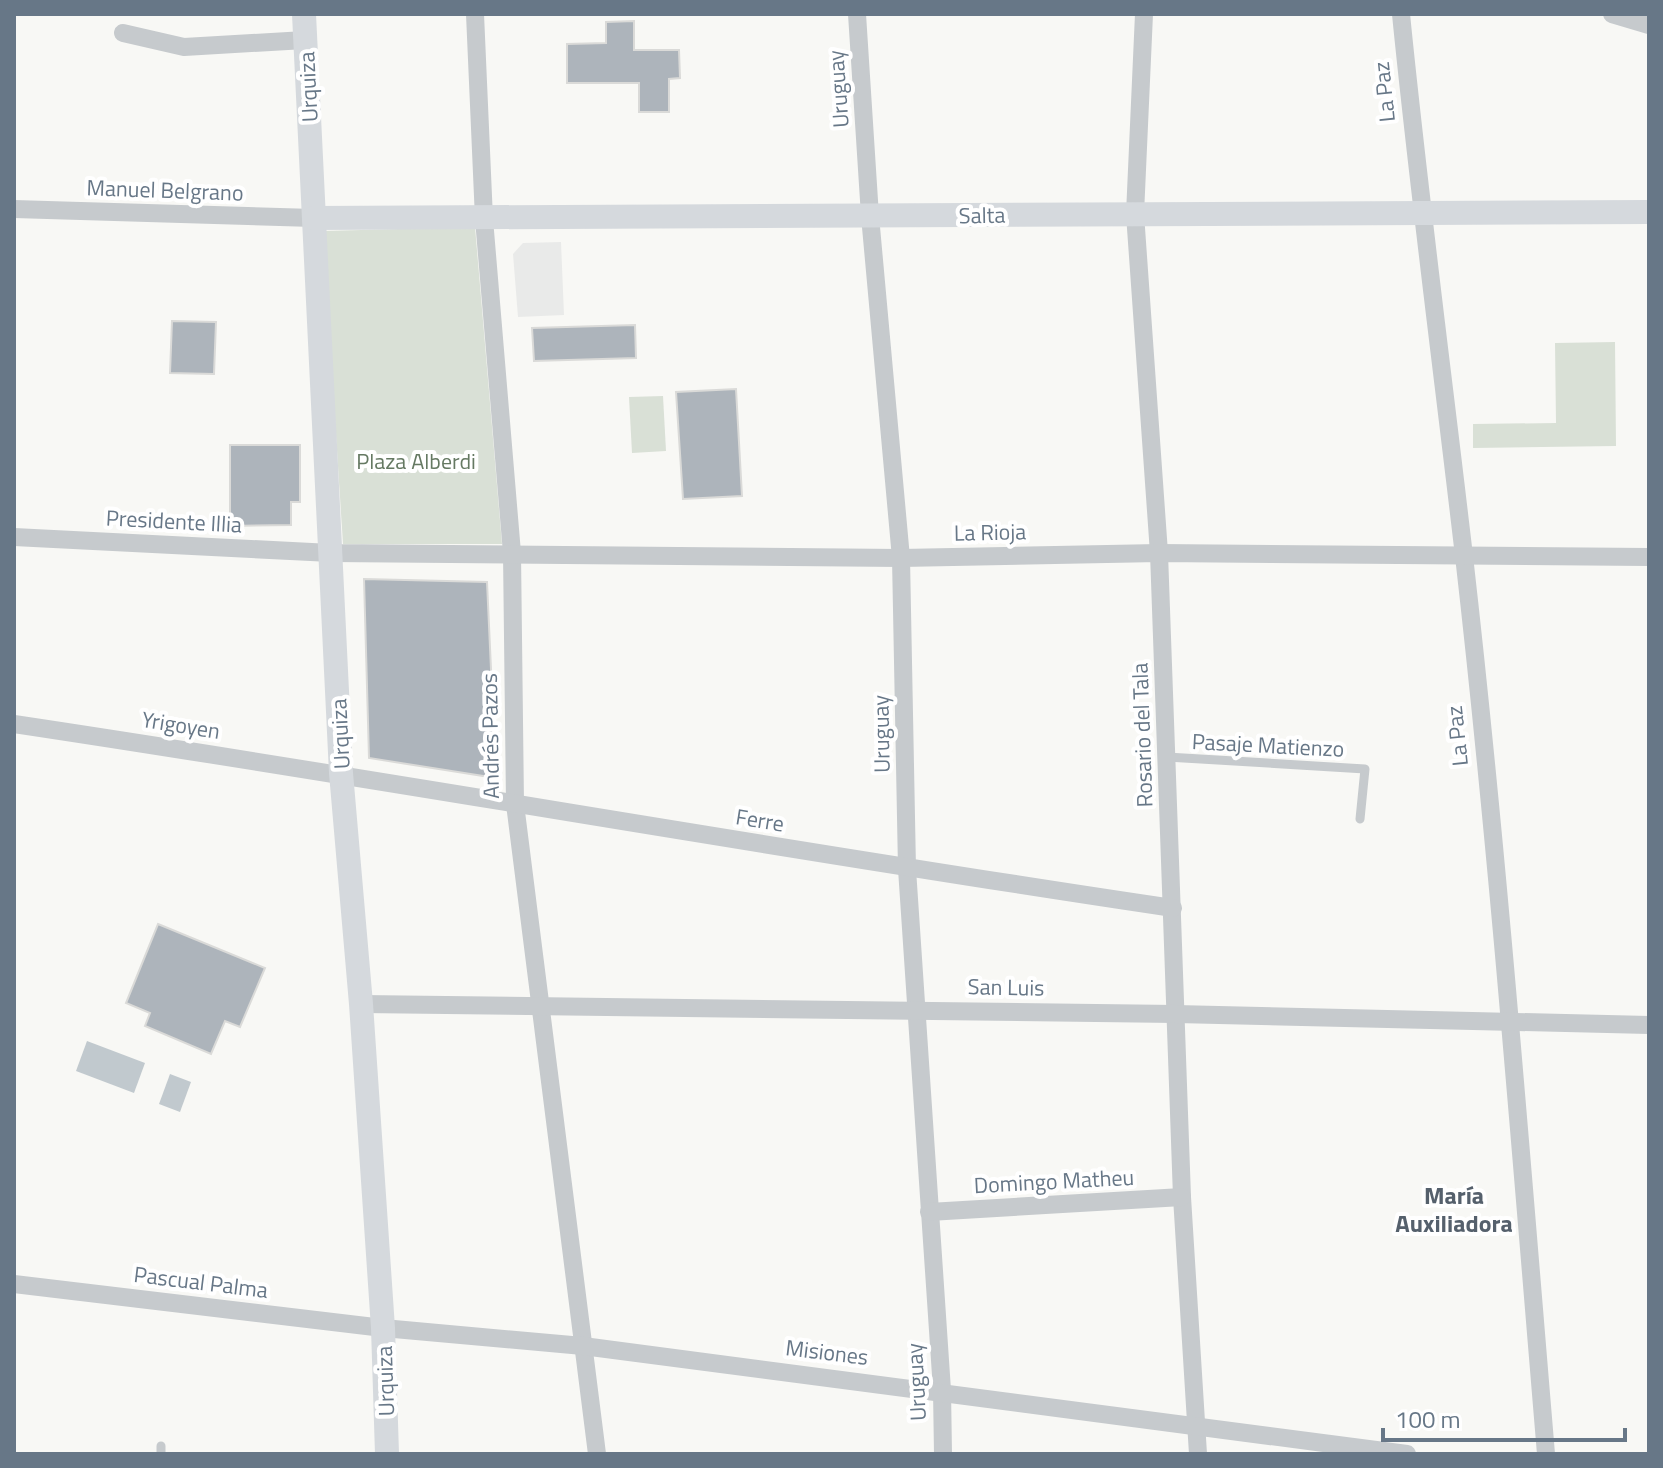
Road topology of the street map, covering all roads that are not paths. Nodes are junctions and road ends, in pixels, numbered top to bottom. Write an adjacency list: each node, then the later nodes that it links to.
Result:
1 (304, 14): 9 (street, Urquiza)
2 (475, 14): 16 (street, Andrés Pazos)
3 (857, 14): 14 (street, Uruguay)
4 (1144, 14): 13 (street, Rosario del Tala)
5 (1401, 14): 12 (street, La Paz)
6 (1612, 14): 7 (street)
7 (1649, 25)
8 (123, 33): 9 (street)
9 (305, 40): 15 (street, Urquiza)
10 (14, 209): 15 (street, Manuel Belgrano)
11 (1649, 212): 12 (street, Salta)
12 (1421, 213): 13 (street, Salta); 21 (street, La Paz)
13 (1135, 214): 14 (street, Salta); 20 (street, Rosario del Tala)
14 (870, 216): 16 (street, Salta); 23 (street, Uruguay)
15 (314, 218): 16 (street, Salta); 18 (street, Urquiza)
16 (484, 219): 19 (street, Andrés Pazos)
17 (14, 537): 18 (street, Presidente Illia)
18 (331, 553): 19 (street, La Rioja); 26 (street, Urquiza)
19 (512, 553): 23 (street, La Rioja); 27 (street, Andrés Pazos)
20 (1159, 553): 21 (street, La Rioja); 23 (street, La Rioja); 25 (street, Rosario del Tala)
21 (1464, 556): 22 (street, La Rioja); 35 (street, La Paz)
22 (1649, 557)
23 (901, 558): 29 (street, Uruguay)
24 (14, 724): 26 (street, Yrigoyen)
25 (1167, 757): 28 (lane, Pasaje Matienzo); 30 (street, Rosario del Tala)
26 (341, 773): 27 (street, Ferre); 31 (street, Urquiza)
27 (515, 804): 29 (street, Ferre); 32 (street, Andrés Pazos)
28 (1360, 819)
29 (907, 869): 30 (street, Ferre); 33 (street, Uruguay)
30 (1173, 908): 34 (street, Rosario del Tala)
31 (361, 1004): 32 (street, San Luis); 40 (street, Urquiza)
32 (540, 1005): 33 (street, San Luis); 41 (street, Andrés Pazos)
33 (917, 1010): 34 (street, San Luis); 38 (street, Uruguay)
34 (1176, 1014): 35 (street, San Luis); 37 (street, Rosario del Tala)
35 (1509, 1021): 36 (street, San Luis); 49 (street, La Paz)
36 (1649, 1025)
37 (1182, 1197): 38 (street, Domingo Matheu); 43 (street, Rosario del Tala)
38 (929, 1212): 42 (street, Uruguay)
39 (14, 1284): 40 (street, Pascual Palma)
40 (383, 1328): 41 (street, Misiones); 44 (street, Urquiza)
41 (583, 1346): 42 (street, Misiones); 45 (street, Andrés Pazos)
42 (942, 1390): 43 (street, Misiones); 46 (street, Uruguay)
43 (1196, 1427): 47 (street, Rosario del Tala); 48 (street, Misiones)
44 (387, 1454)
45 (597, 1454)
46 (943, 1454)
47 (1198, 1454)
48 (1407, 1454)
49 (1546, 1454)

